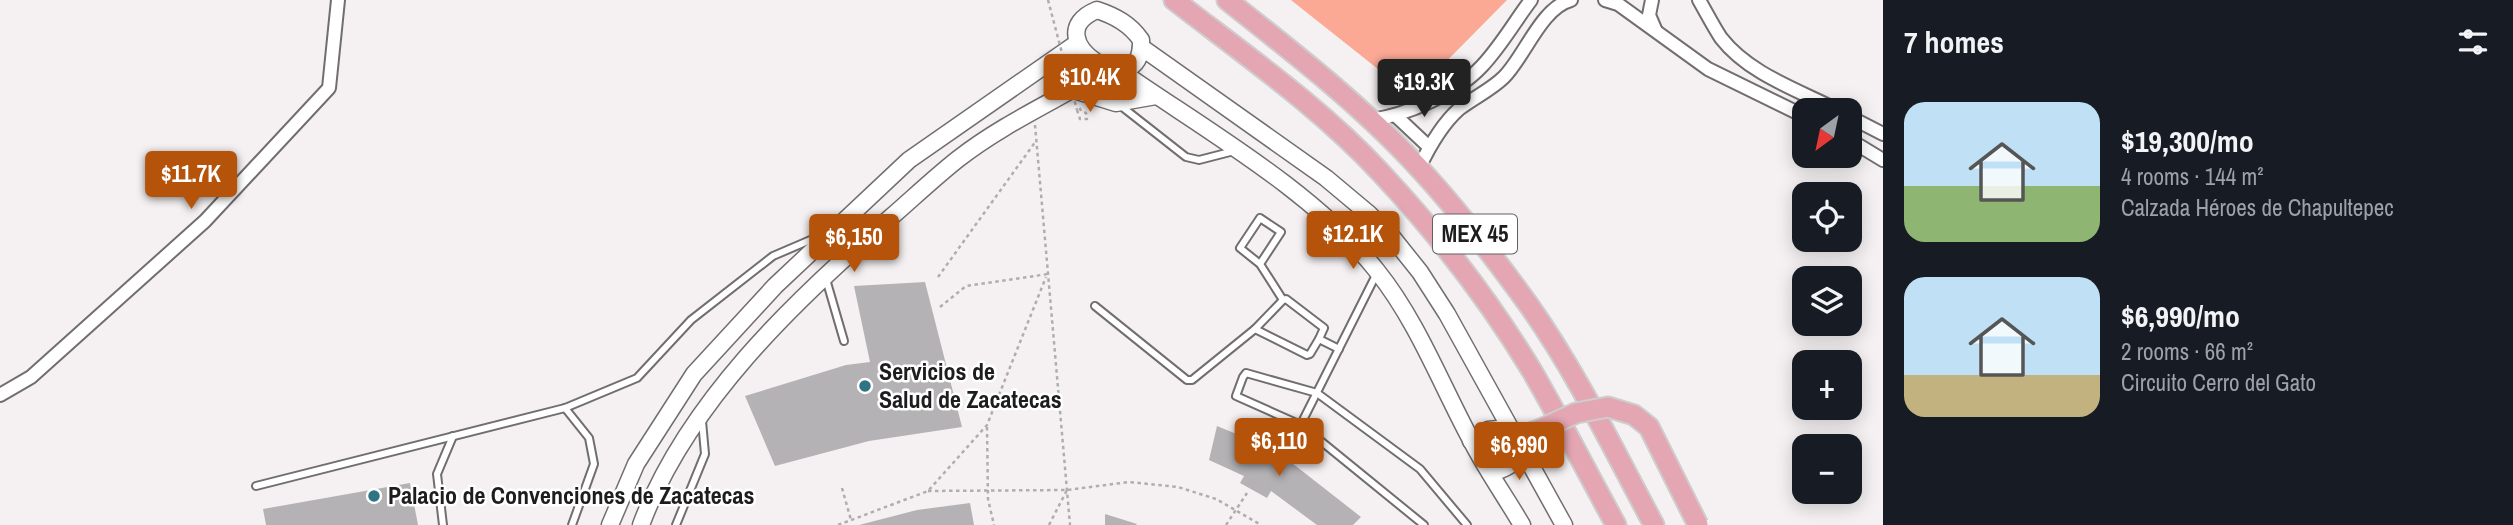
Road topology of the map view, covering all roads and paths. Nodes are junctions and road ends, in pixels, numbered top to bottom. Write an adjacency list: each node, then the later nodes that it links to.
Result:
1 (338, 0): 49 (street)
2 (1048, 0): 21 (path, bridge)
3 (1174, 0): 82 (main road, MEX 45)
4 (1227, 0): 26 (main road, MEX 45)
5 (1531, 0): 17 (street)
6 (1571, 0): 22 (street)
7 (1605, 0): 12 (street)
8 (1653, 0): 12 (street)
9 (1699, 0): 19 (street)
10 (1087, 7): 11 (street); 13 (street)
11 (1117, 8): 14 (street)
12 (1656, 32): 23 (street)
13 (1077, 43): 15 (street); 35 (street)
14 (1141, 47): 15 (street); 56 (street)
15 (1115, 70): 16 (street); 18 (street)
16 (1074, 90): 20 (street); 24 (street)
17 (1443, 95): 22 (street); 25 (street)
18 (1156, 96): 20 (street); 32 (street)
19 (1813, 98)
20 (1116, 103): 32 (lane)
21 (1079, 110)
22 (1458, 110): 30 (street)
23 (1792, 110)
24 (1034, 111): 29 (path); 39 (street)
25 (1396, 116): 26 (street); 30 (street)
26 (1371, 120): 34 (main road, MEX 45)
27 (1862, 123): 28 (street)
28 (1883, 134)
29 (1036, 141): 38 (path); 40 (path)
30 (1429, 147): 34 (street)
31 (1862, 147): 33 (street)
32 (1236, 150): 37 (street)
33 (1883, 160)
34 (1419, 168): 83 (main road, MEX 45)
35 (834, 230): 50 (lane); 69 (street)
36 (1260, 264): 36 (lane); 41 (lane)
37 (1378, 272): 47 (lane); 57 (street)
38 (1048, 274): 43 (path); 52 (path); 62 (path)
39 (825, 276): 46 (lane); 51 (street)
40 (938, 277)
41 (1283, 300): 44 (lane); 45 (lane)
42 (1095, 306): 44 (lane)
43 (940, 307)
44 (1255, 329): 45 (lane)
45 (1319, 339): 47 (lane)
46 (844, 341)
47 (1339, 349): 48 (lane)
48 (1317, 393): 53 (lane); 53 (lane); 79 (lane)
49 (0, 395)
50 (565, 408): 54 (lane); 68 (lane)
51 (702, 416): 70 (street); 71 (lane)
52 (987, 425): 61 (path); 63 (path)
53 (1301, 425): 55 (lane); 78 (lane)
54 (453, 436): 59 (lane); 67 (lane)
55 (1295, 436)
56 (1515, 440): 57 (street); 58 (street); 81 (street); 84 (main road, bridge)
57 (1471, 441): 58 (street)
58 (1490, 473): 80 (street)
59 (256, 486)
60 (842, 488): 66 (path)
61 (988, 489): 62 (path); 63 (path); 73 (path)
62 (1067, 490): 65 (path); 74 (path); 75 (path)
63 (928, 491): 66 (path)
64 (1247, 493): 65 (path)
65 (1236, 510): 76 (path); 77 (path)
66 (851, 520): 72 (path)
67 (443, 525)
68 (572, 525)
69 (610, 525)
70 (641, 525)
71 (676, 525)
72 (838, 525)
73 (993, 525)
74 (1049, 525)
75 (1070, 525)
76 (1226, 525)
77 (1261, 525)
78 (1424, 525)
79 (1467, 525)
80 (1522, 525)
81 (1564, 525)
82 (1616, 525)
83 (1654, 525)
84 (1698, 525)

